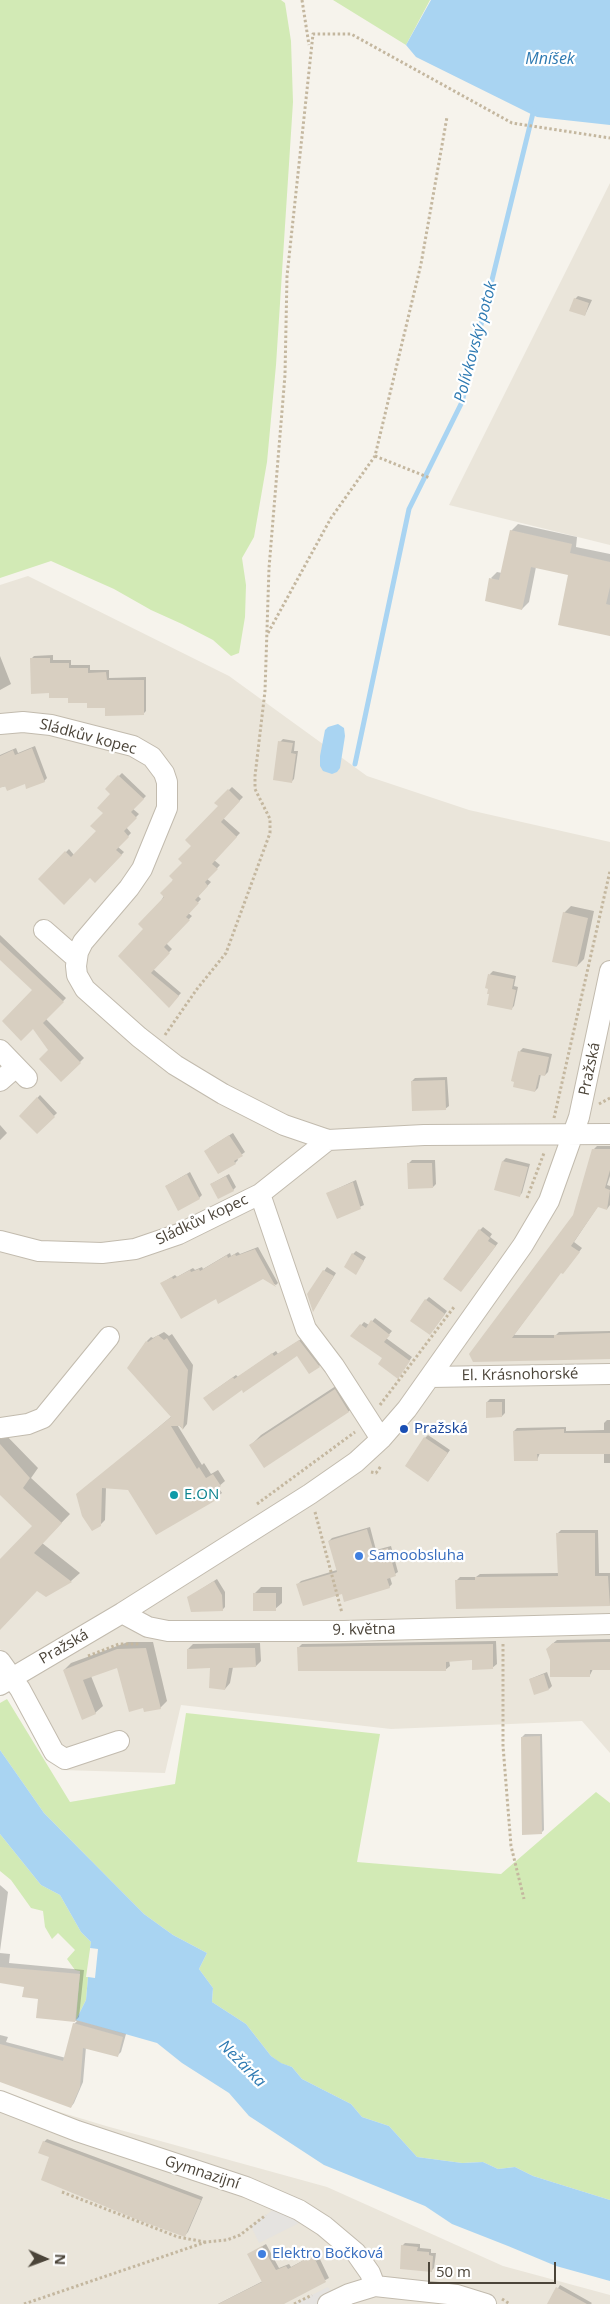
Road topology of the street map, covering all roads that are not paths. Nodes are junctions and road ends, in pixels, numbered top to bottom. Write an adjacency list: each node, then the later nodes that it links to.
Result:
1 (0, 724): 3 (street, Sládkův kopec)
2 (44, 930): 3 (street)
3 (76, 958): 10 (street)
4 (610, 971): 5 (street, Pražská)
5 (608, 990): 9 (street, Pražská)
6 (0, 1050): 7 (street)
7 (0, 1081)
8 (610, 1134): 9 (street)
9 (573, 1135): 10 (street); 15 (street, Pražská)
10 (328, 1140): 11 (street, Sládkův kopec)
11 (260, 1194): 12 (street, Sládkův kopec); 17 (street)
12 (0, 1241)
13 (109, 1337): 16 (street)
14 (610, 1374): 15 (street, El. Krásnohorské)
15 (430, 1376): 17 (street, Pražská)
16 (0, 1428)
17 (381, 1439): 18 (street, Pražská)
18 (122, 1613): 19 (street, 9. května); 20 (street, Pražská)
19 (610, 1624)
20 (4, 1676): 21 (street)
21 (119, 1741)
22 (0, 2101): 23 (street, Gymnazijní)
23 (375, 2286): 24 (street); 25 (street)
24 (414, 2297): 26 (street)
25 (328, 2304)
26 (486, 2304)

